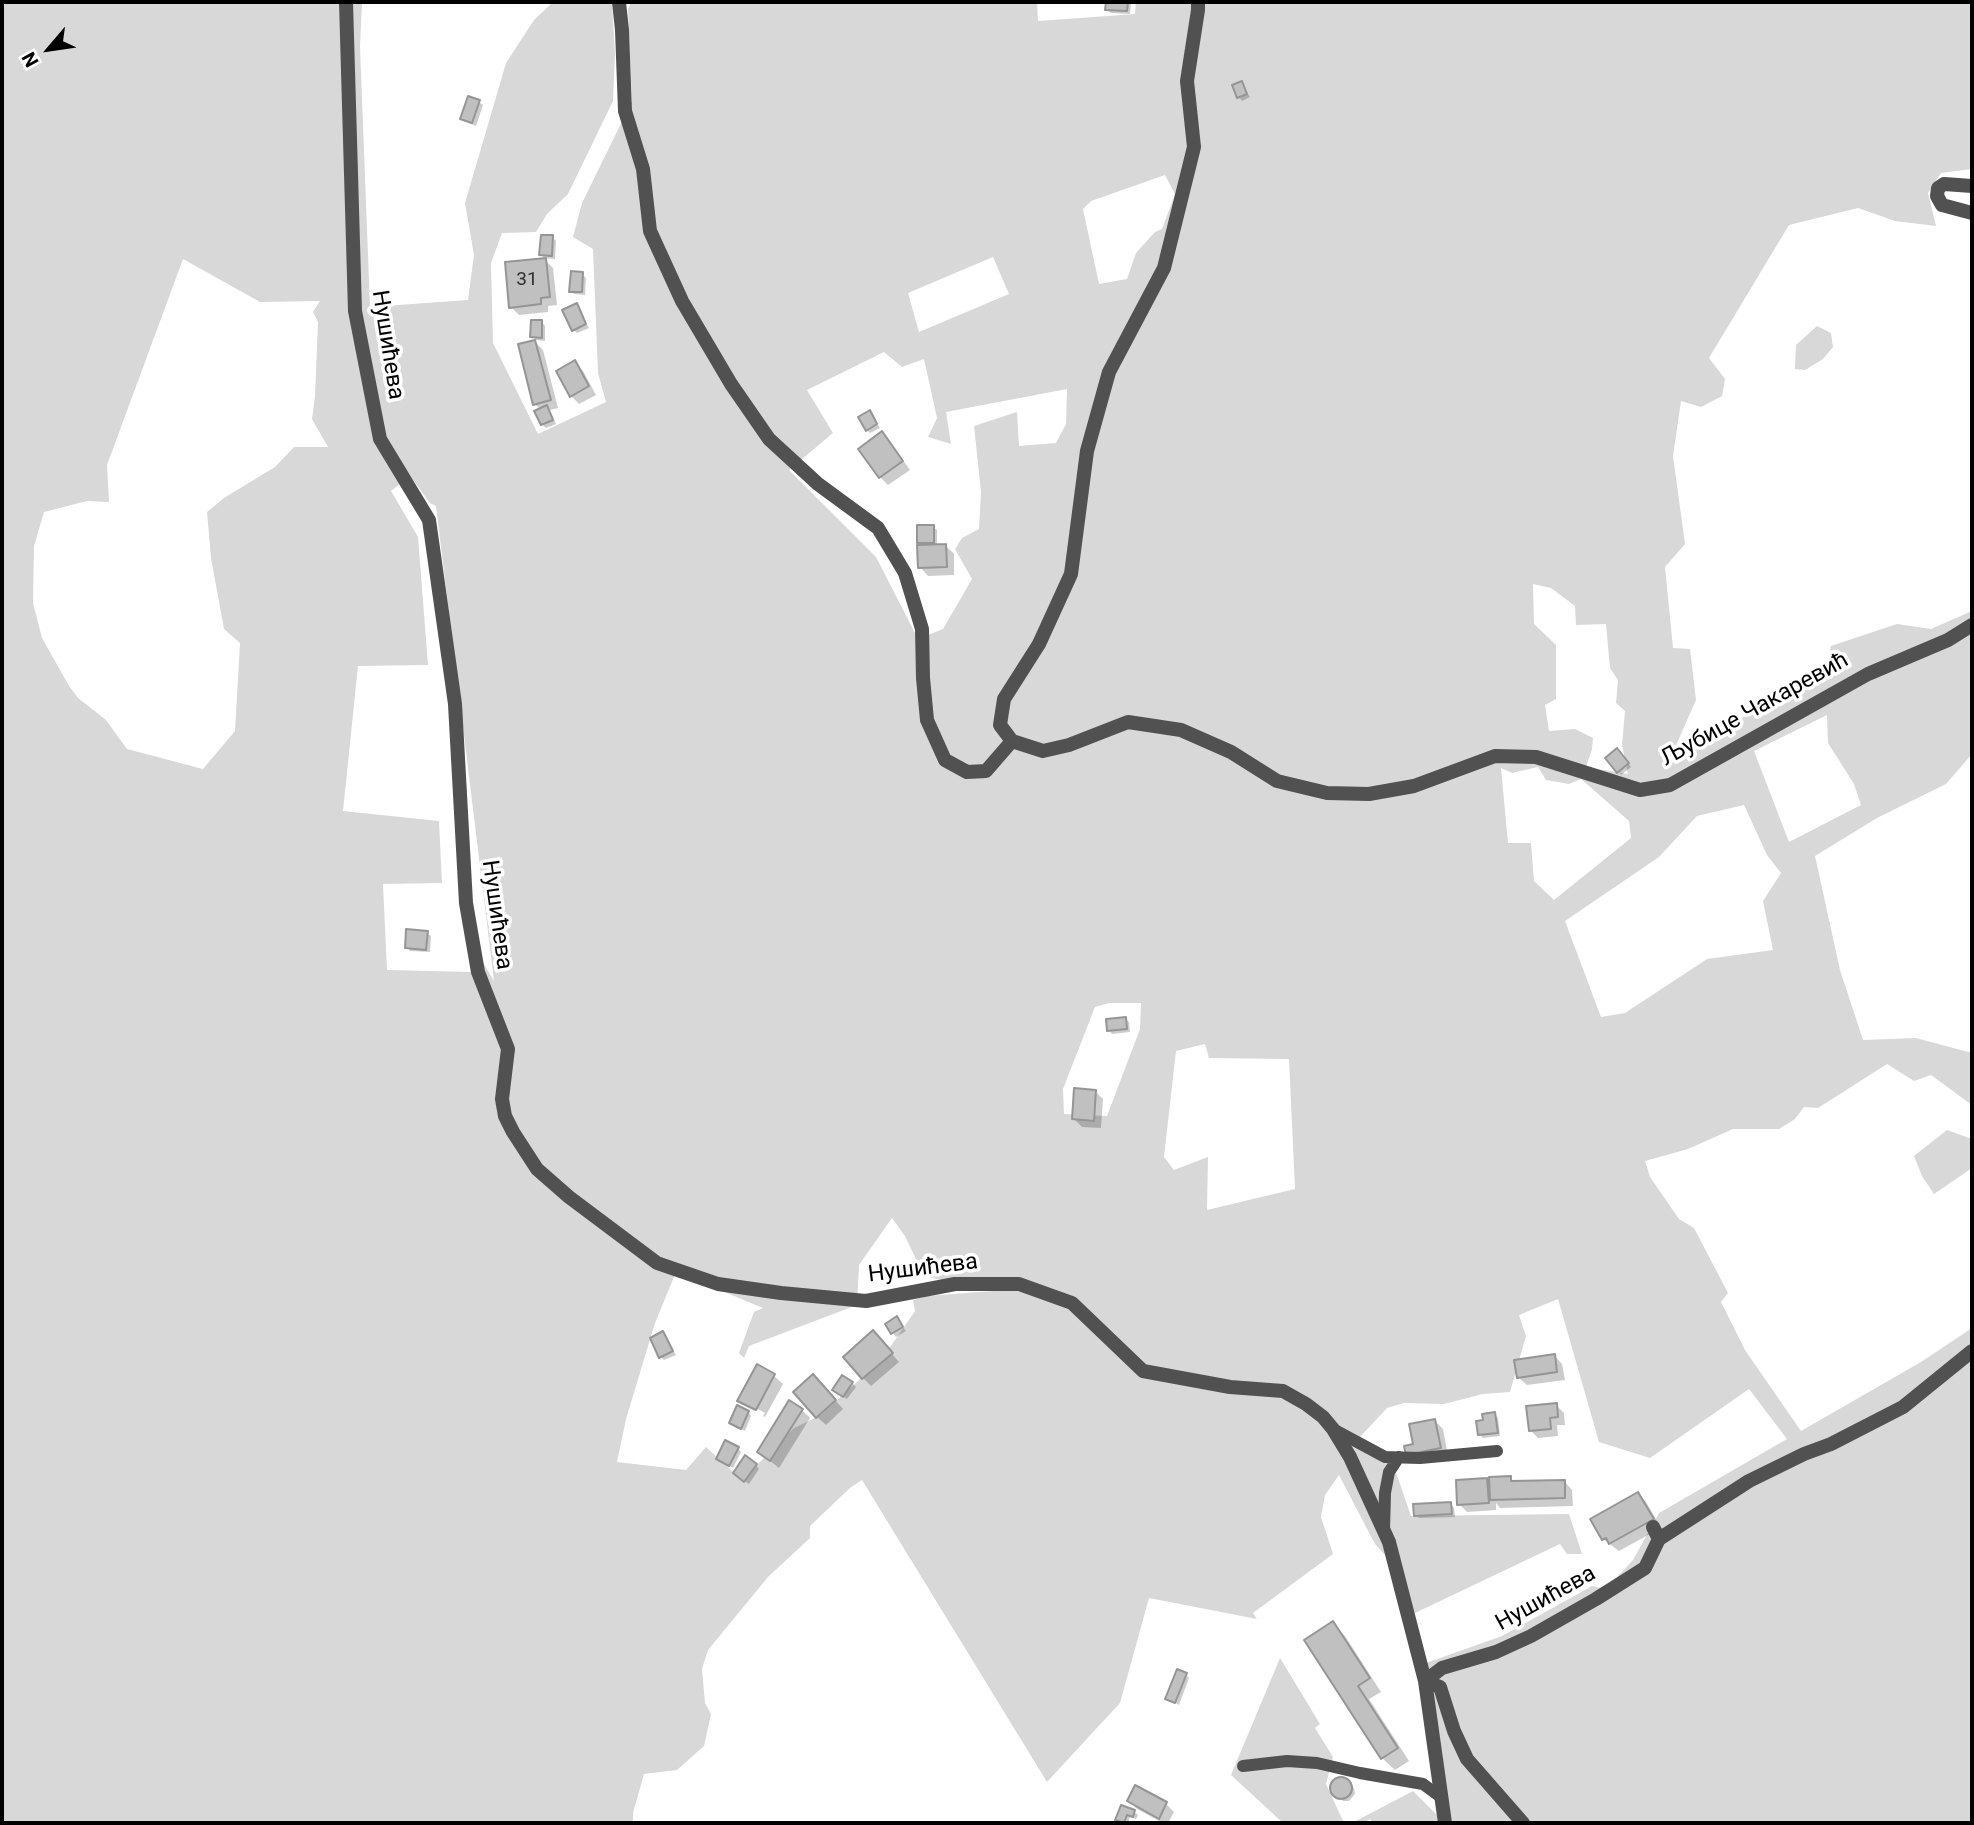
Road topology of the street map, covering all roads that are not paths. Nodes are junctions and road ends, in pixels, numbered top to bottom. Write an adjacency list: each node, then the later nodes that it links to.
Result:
1 (346, 2): 9 (street, Нушићева)
2 (619, 2): 7 (street)
3 (1198, 2): 7 (street)
4 (1972, 186): 5 (street)
5 (1972, 213)
6 (1972, 625): 7 (street, Љубице Чакаревић)
7 (1012, 741)
8 (1972, 1351): 13 (street, Нушићева)
9 (1333, 1429): 11 (lane, Нушићева); 12 (street, Нушићева)
10 (1497, 1451): 11 (lane, Нушићева)
11 (1399, 1457): 12 (lane, Нушићева)
12 (1384, 1532): 13 (street, Нушићева)
13 (1425, 1681): 15 (street, Нушићева); 17 (street)
14 (1242, 1766): 15 (lane)
15 (1442, 1798): 16 (street, Нушићева)
16 (1445, 1823)
17 (1523, 1823)

